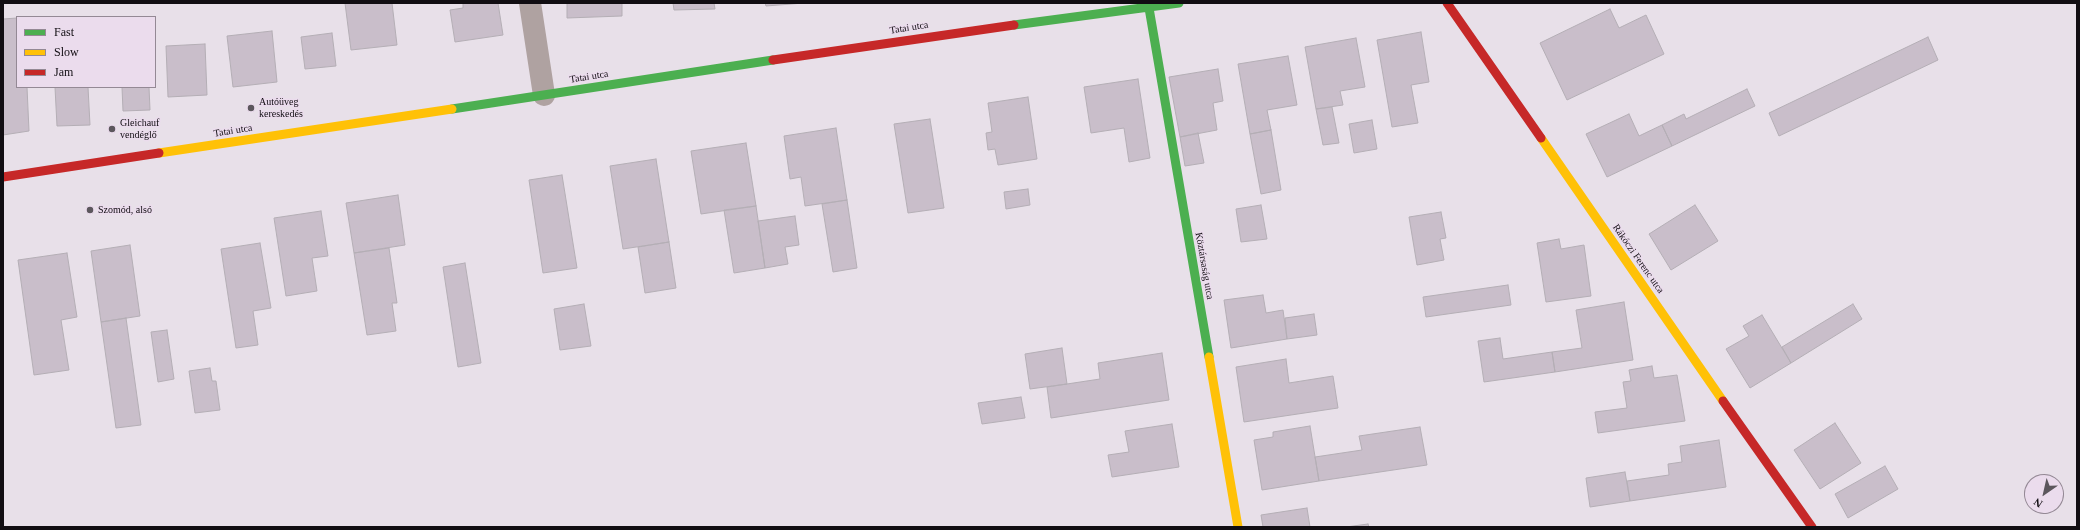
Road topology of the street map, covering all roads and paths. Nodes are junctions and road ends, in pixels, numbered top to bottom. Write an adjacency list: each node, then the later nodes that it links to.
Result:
1 (530, 3): 5 (street)
2 (1177, 3): 4 (street, Tatai utca)
3 (1447, 3): 8 (street, Rákóczi Ferenc utca)
4 (1149, 8): 5 (street, Tatai utca); 7 (street, Köztársaság utca)
5 (544, 95): 6 (street, Tatai utca)
6 (3, 177)
7 (1238, 527)
8 (1812, 527)

